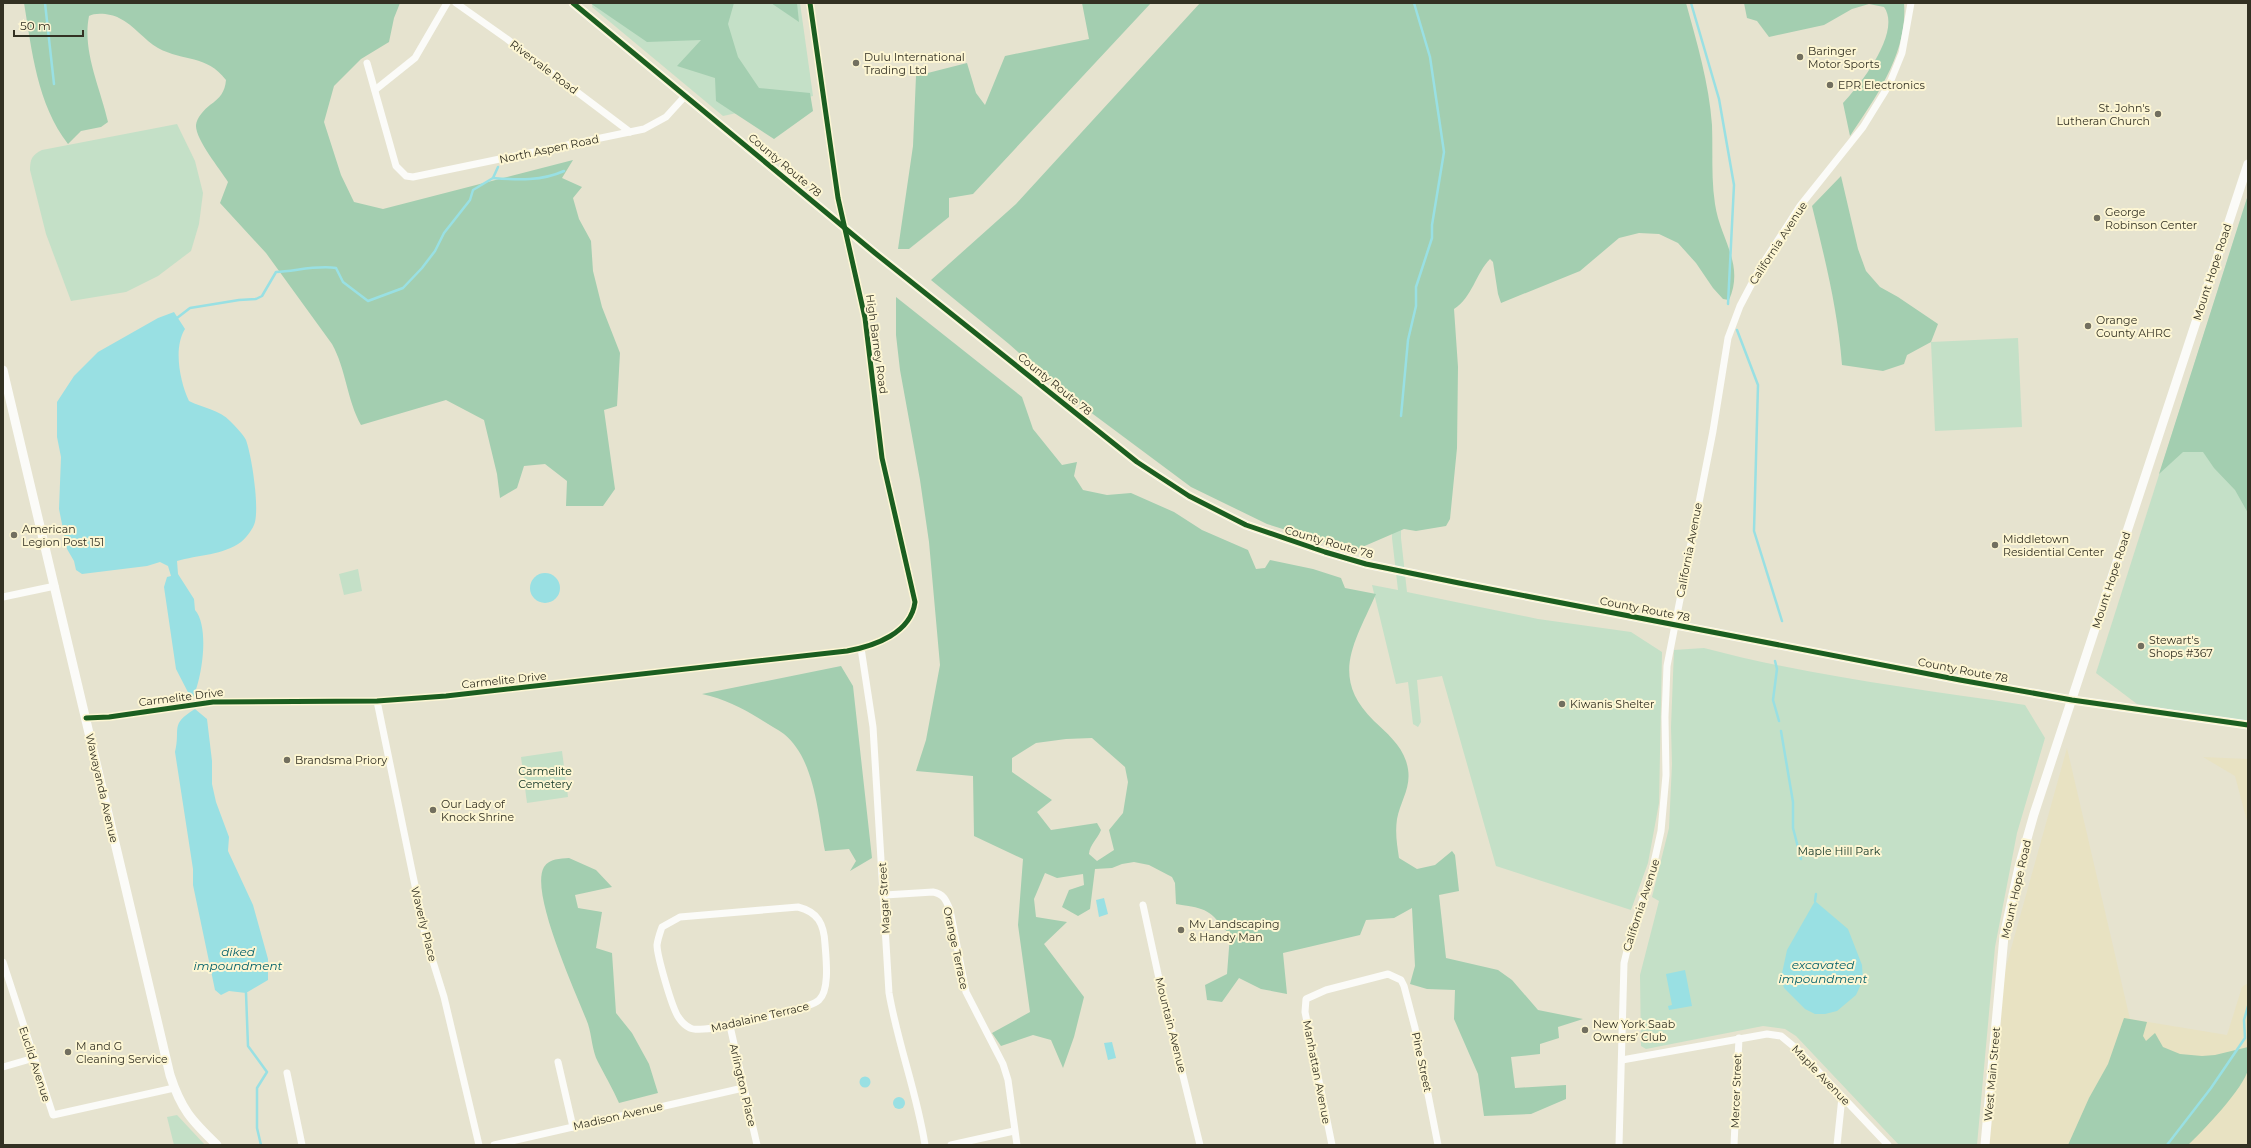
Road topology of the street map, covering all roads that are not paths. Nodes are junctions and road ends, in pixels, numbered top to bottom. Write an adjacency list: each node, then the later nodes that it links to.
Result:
1 (447, 3): 7 (street)
2 (456, 3): 9 (street, Rivervale Road)
3 (573, 3): 8 (street, County Route 78)
4 (810, 3): 11 (street, High Barney Road)
5 (1911, 3): 16 (street, California Avenue)
6 (367, 63): 7 (street)
7 (375, 90): 9 (street, North Aspen Road)
8 (686, 95): 9 (street, North Aspen Road); 11 (street, County Route 78)
9 (630, 132)
10 (2248, 164): 18 (street, Mount Hope Road)
11 (844, 228): 15 (street, High Barney Road); 16 (street, County Route 78)
12 (3, 370): 13 (street, Wawayanda Avenue)
13 (55, 586): 14 (street); 20 (street, Wawayanda Avenue)
14 (3, 597)
15 (913, 615): 17 (street, Carmelite Drive)
16 (1674, 625): 18 (street, County Route 78); 30 (street, California Avenue)
17 (861, 648): 19 (street, Carmelite Drive); 22 (street, Magar Street)
18 (2072, 700): 21 (street, County Route 78); 26 (street, Mount Hope Road)
19 (377, 701): 20 (street, Carmelite Drive); 41 (street, Waverly Place)
20 (86, 718): 34 (street, Wawayanda Avenue)
21 (2248, 725)
22 (885, 894): 38 (street, Orange Terrace); 44 (street, Magar Street)
23 (1143, 905): 47 (street, Mountain Avenue)
24 (3, 962): 29 (street, Euclid Avenue)
25 (1400, 980): 48 (street, Manhattan Avenue); 49 (street, Pine Street)
26 (1998, 1002): 54 (street, West Main Street)
27 (730, 1026): 27 (street, Madalaine Terrace); 35 (street, Arlington Place)
28 (1738, 1038): 30 (street, Maple Avenue); 36 (street, Maple Avenue); 51 (street, Mercer Street)
29 (34, 1058): 32 (street); 34 (street, Euclid Avenue)
30 (1622, 1060): 50 (street, California Avenue)
31 (558, 1062): 37 (street)
32 (3, 1067)
33 (287, 1073): 40 (street)
34 (174, 1088): 39 (street, Wawayanda Avenue)
35 (742, 1088): 37 (street, Madison Avenue); 43 (street, Arlington Place)
36 (1842, 1097): 52 (street); 53 (street, Maple Avenue)
37 (573, 1127): 42 (street, Madison Avenue)
38 (1014, 1131): 45 (street); 46 (street, Orange Terrace)
39 (217, 1145)
40 (302, 1145)
41 (479, 1145)
42 (494, 1145)
43 (757, 1145)
44 (925, 1145)
45 (951, 1145)
46 (1017, 1145)
47 (1200, 1145)
48 (1332, 1145)
49 (1438, 1145)
50 (1619, 1145)
51 (1734, 1145)
52 (1837, 1145)
53 (1888, 1145)
54 (1985, 1145)

